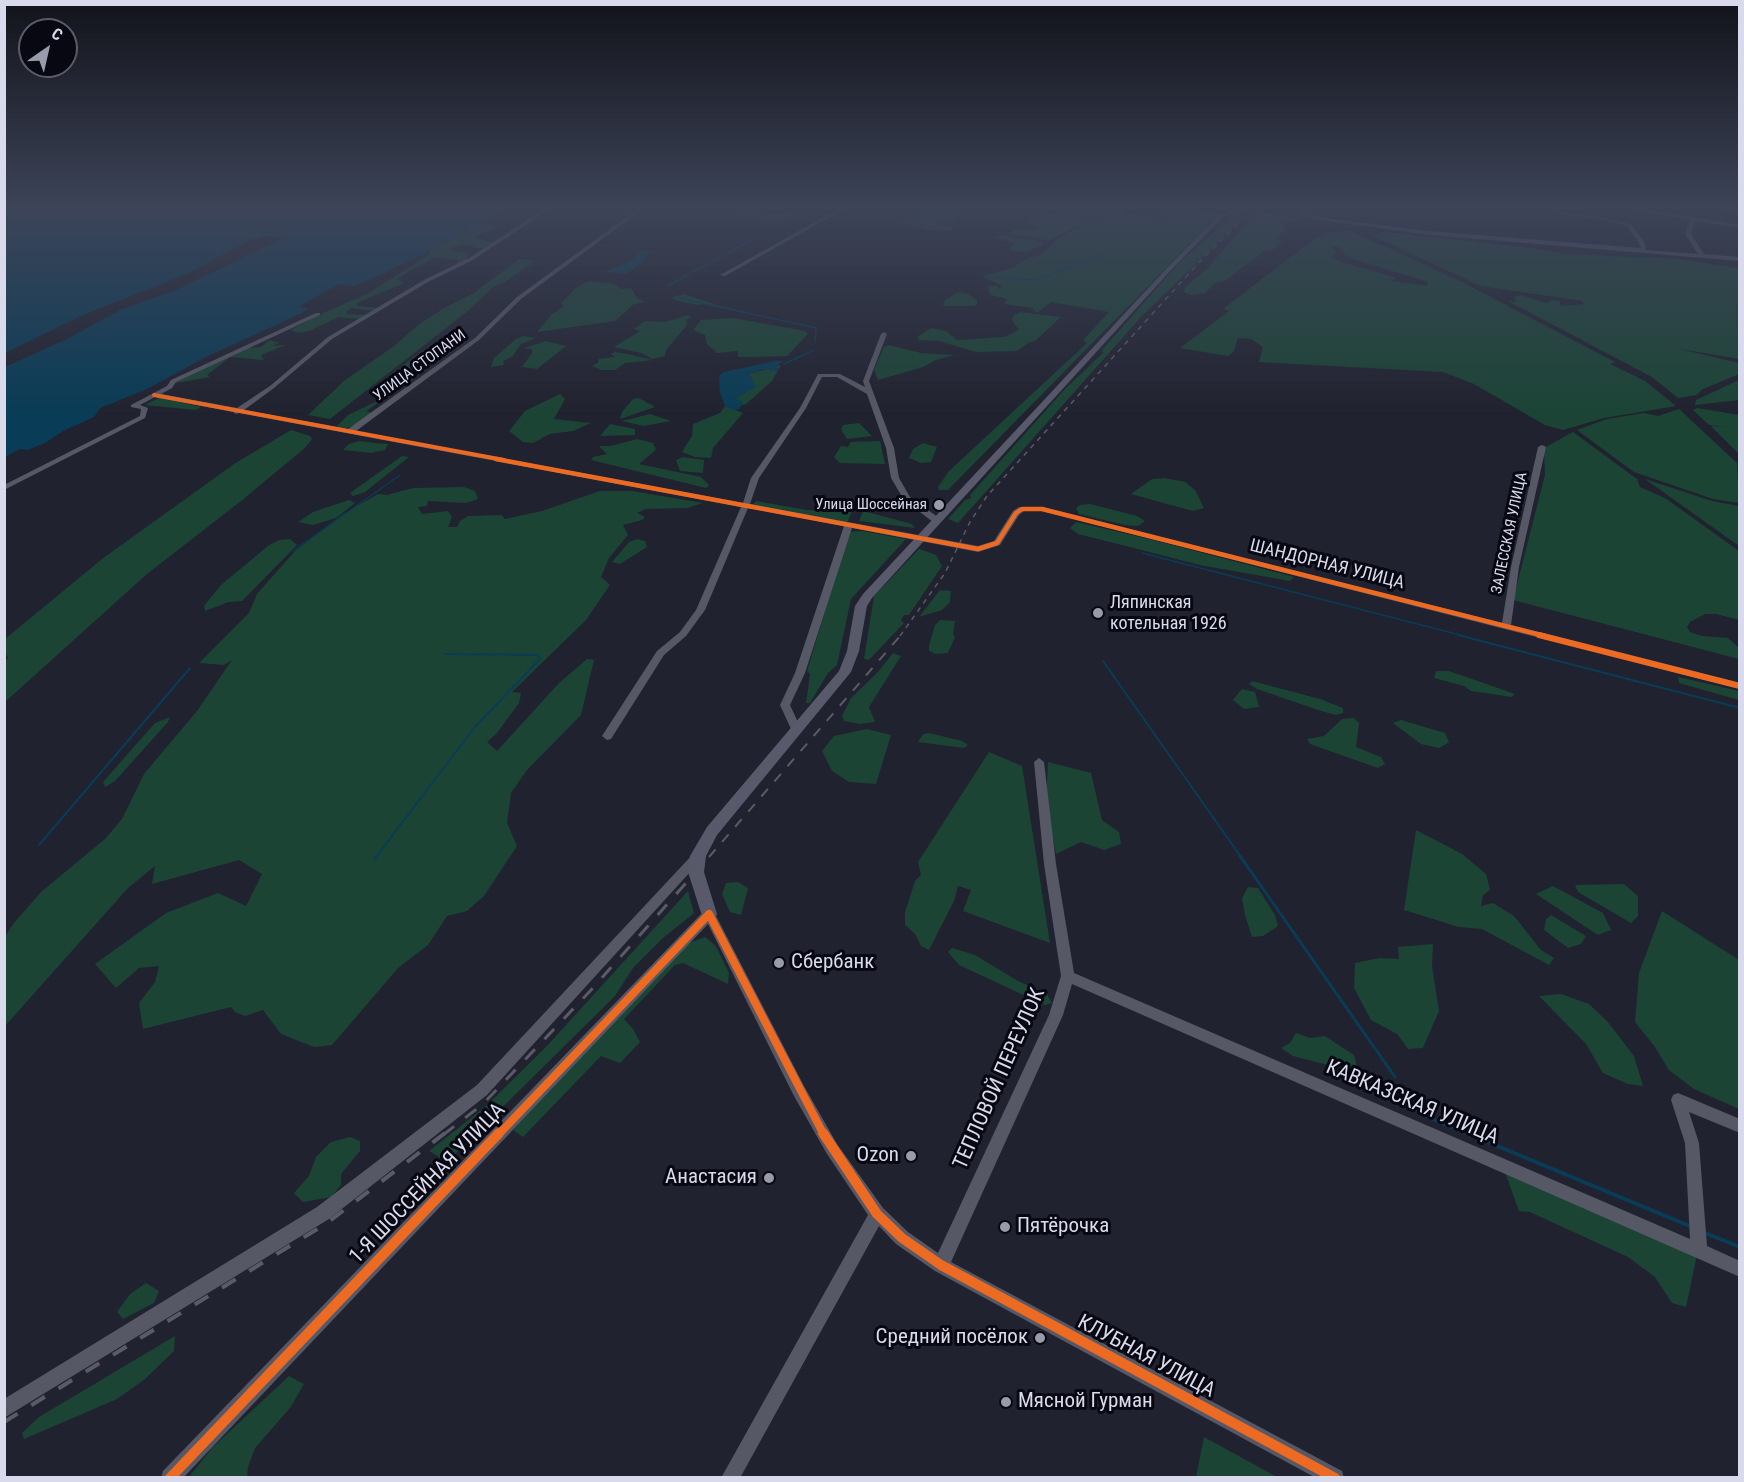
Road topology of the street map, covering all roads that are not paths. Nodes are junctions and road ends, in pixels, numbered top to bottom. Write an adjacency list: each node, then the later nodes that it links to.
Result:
1 (436, 276): 8 (street)
2 (548, 276): 9 (street, УЛИЦА СТОПАНИ)
3 (1162, 276): 13 (main road)
4 (318, 314): 7 (street)
5 (884, 334): 6 (street)
6 (869, 392): 12 (street); 13 (street)
7 (154, 395): 8 (street, ШАНДОРНАЯ УЛИЦА); 11 (street)
8 (236, 412): 9 (street, ШАНДОРНАЯ УЛИЦА)
9 (349, 432): 12 (street, ШАНДОРНАЯ УЛИЦА)
10 (1542, 447): 16 (street, ЗАЛЕССКАЯ УЛИЦА)
11 (4, 488)
12 (745, 507): 14 (street, ШАНДОРНАЯ УЛИЦА); 19 (street)
13 (936, 520): 15 (main road)
14 (849, 525): 15 (street, ШАНДОРНАЯ УЛИЦА); 18 (street)
15 (921, 537): 16 (street, ШАНДОРНАЯ УЛИЦА); 18 (main road)
16 (1506, 626): 17 (street, ШАНДОРНАЯ УЛИЦА)
17 (1740, 686)
18 (797, 731): 21 (main road)
19 (607, 736)
20 (1039, 762): 23 (street, ТЕПЛОВОЙ ПЕРЕУЛОК)
21 (698, 856): 22 (main road); 29 (street)
22 (710, 914): 25 (street, КЛУБНАЯ УЛИЦА); 30 (street, 1-Я ШОССЕЙНАЯ УЛИЦА)
23 (1068, 976): 26 (street, КАВКАЗСКАЯ УЛИЦА); 27 (street, ТЕПЛОВОЙ ПЕРЕУЛОК)
24 (1740, 1126): 26 (street)
25 (877, 1214): 27 (street, КЛУБНАЯ УЛИЦА); 31 (street)
26 (1699, 1246): 28 (street, КАВКАЗСКАЯ УЛИЦА)
27 (941, 1265): 32 (street, КЛУБНАЯ УЛИЦА)
28 (1740, 1269)
29 (4, 1409)
30 (170, 1478)
31 (730, 1478)
32 (1335, 1478)

